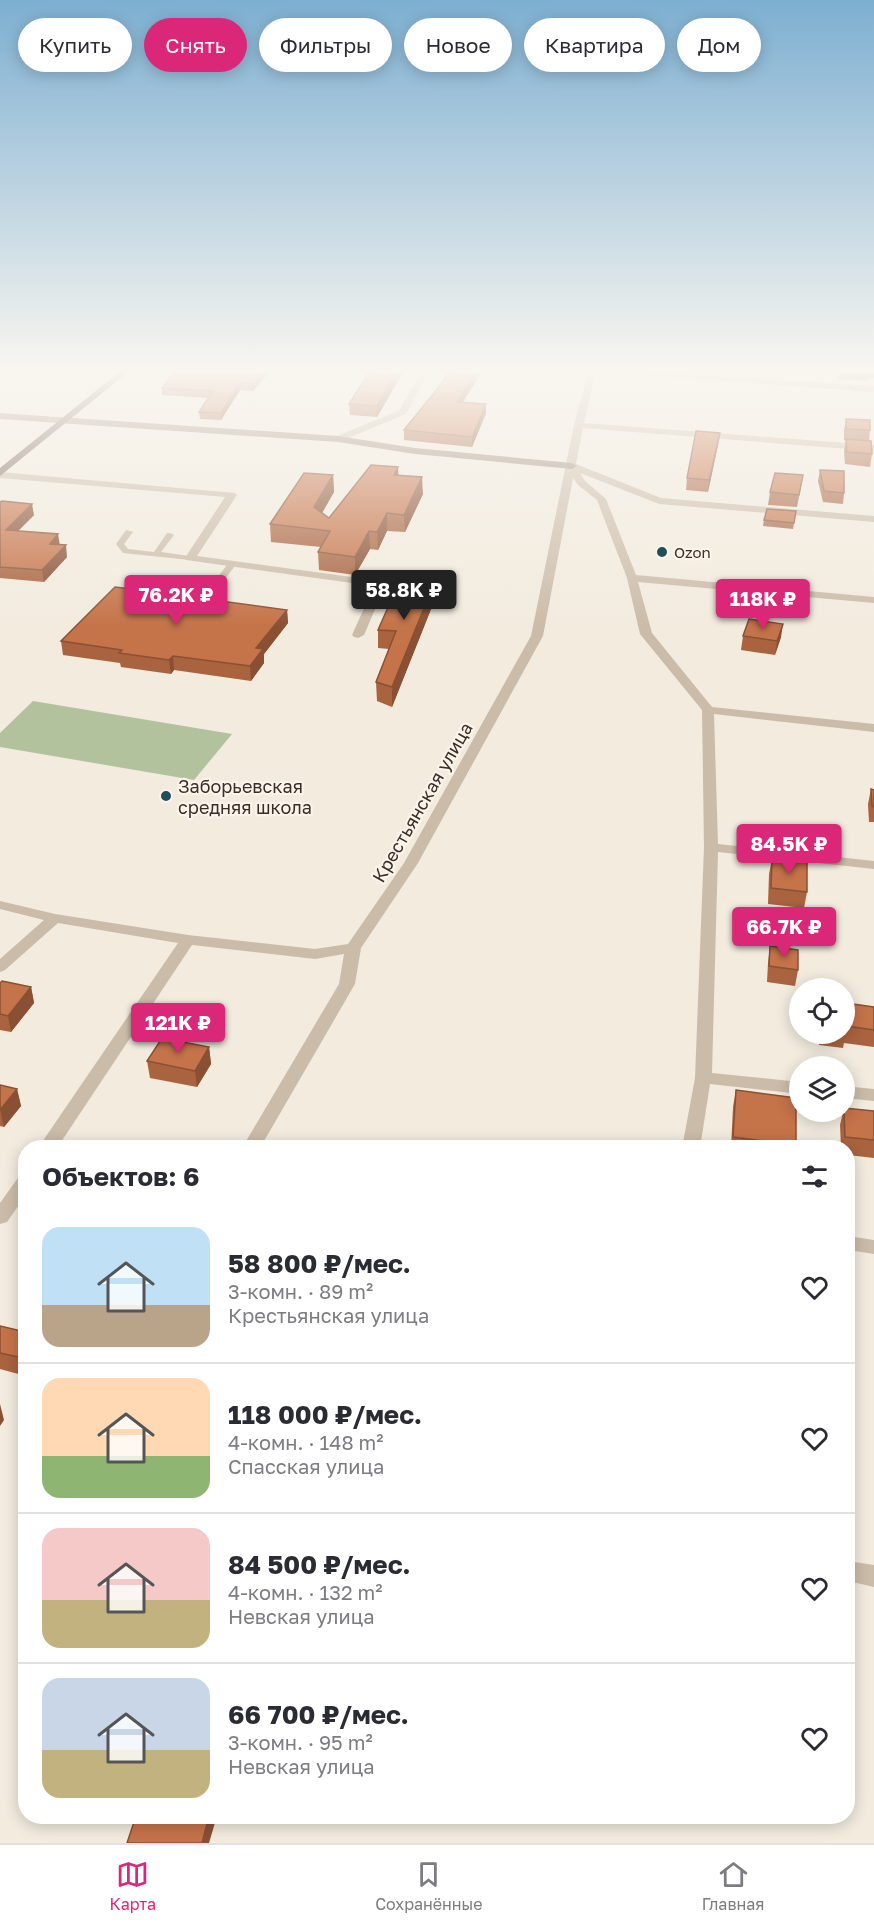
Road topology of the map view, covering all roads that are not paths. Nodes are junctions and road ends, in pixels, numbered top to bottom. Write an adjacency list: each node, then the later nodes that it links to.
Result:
1 (24, 455): 5 (main road)
2 (457, 455): 4 (street)
3 (574, 455): 4 (street, Крестьянская улица)
4 (572, 466): 6 (street); 12 (street); 23 (street, Крестьянская улица)
5 (0, 474): 10 (street)
6 (874, 519)
7 (129, 532): 9 (lane)
8 (170, 535): 9 (lane)
9 (156, 554): 10 (lane)
10 (190, 558): 11 (street)
11 (233, 563): 13 (lane); 15 (street)
12 (632, 578): 14 (street); 16 (street)
13 (208, 596)
14 (874, 600)
15 (358, 635)
16 (708, 710): 17 (street); 18 (street)
17 (874, 728)
18 (711, 847): 19 (street); 25 (street)
19 (874, 865)
20 (0, 905): 21 (street)
21 (55, 918): 22 (street); 24 (street)
22 (188, 940): 23 (street); 29 (street)
23 (353, 948): 30 (street)
24 (0, 967)
25 (703, 1078): 26 (street); 31 (street)
26 (789, 1087)
27 (855, 1093): 28 (street)
28 (874, 1095)
29 (52, 1140)
30 (256, 1140)
31 (692, 1140)
32 (18, 1191): 33 (street)
33 (0, 1217)
34 (855, 1244): 35 (street)
35 (874, 1247)
36 (855, 1572): 37 (street)
37 (874, 1576)

